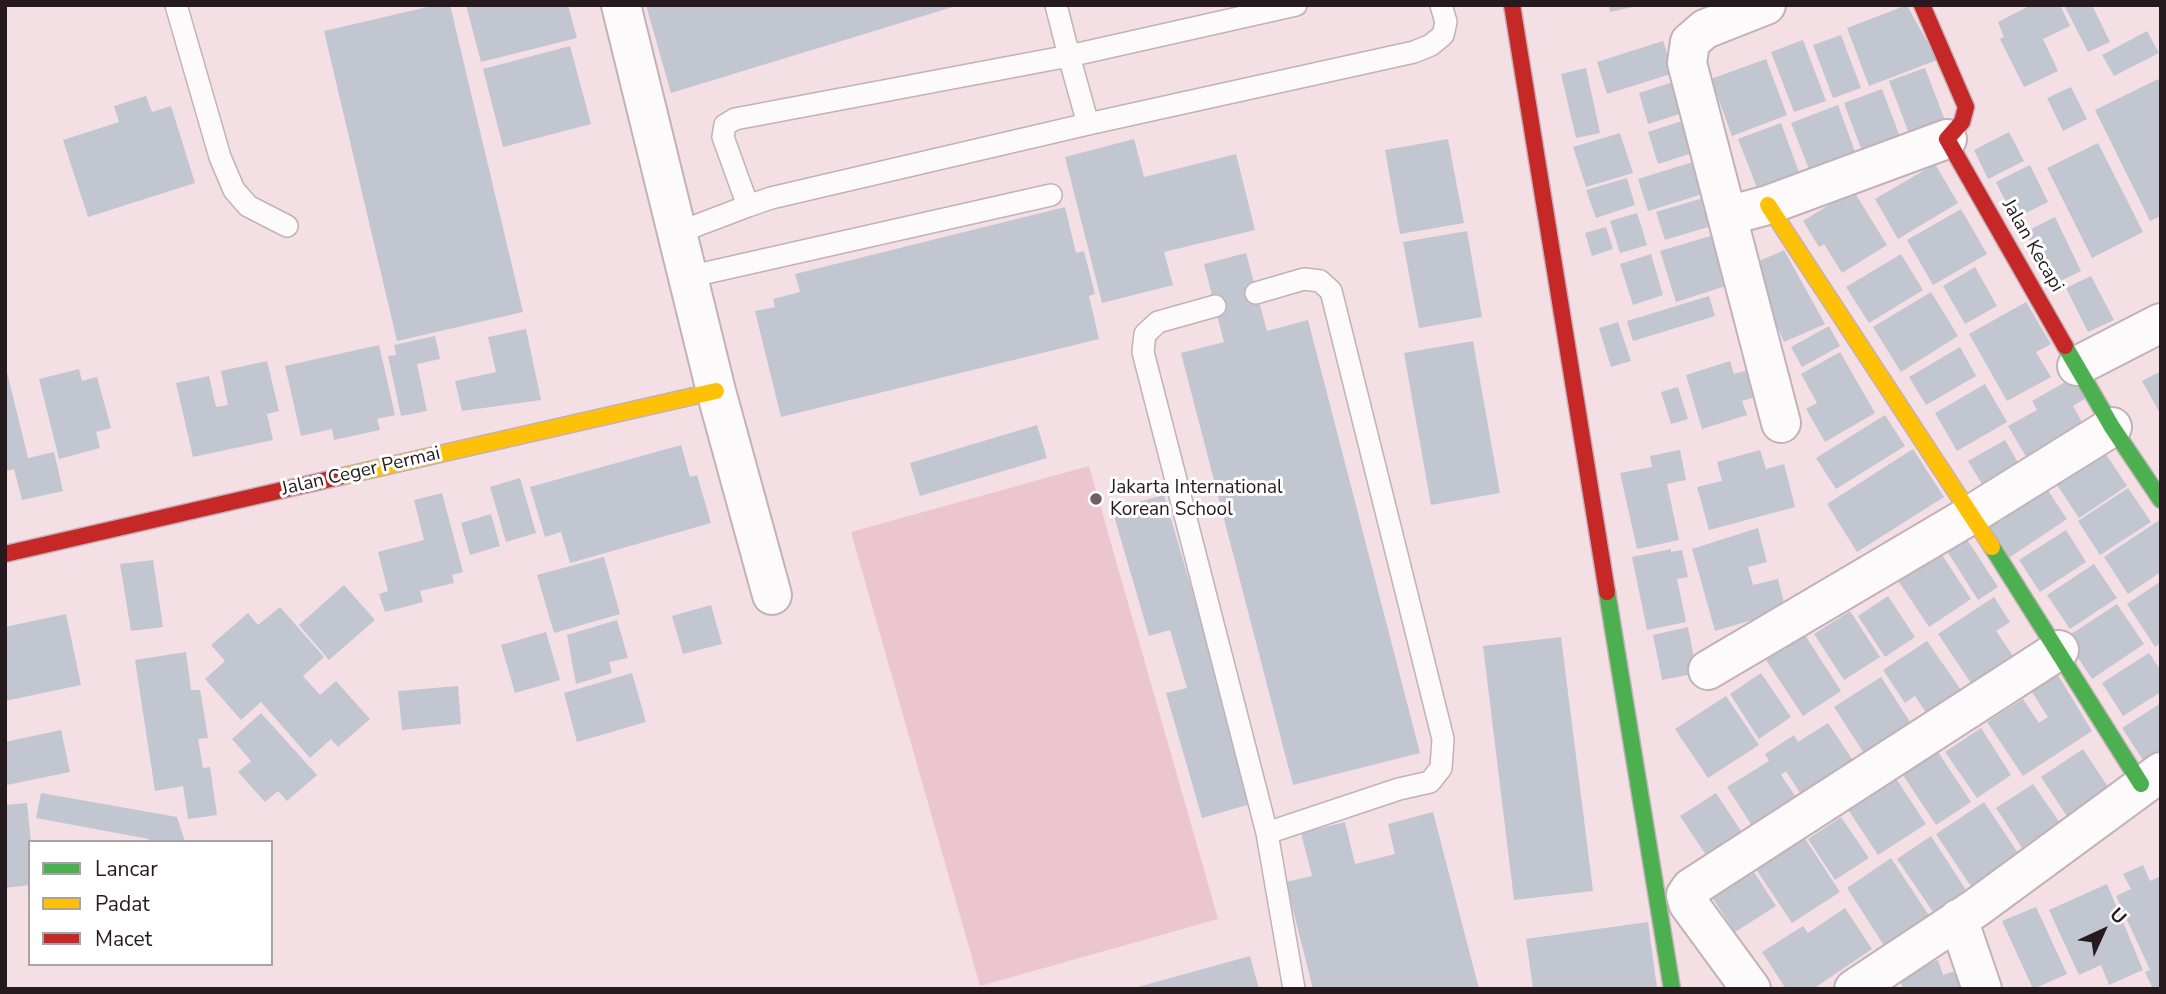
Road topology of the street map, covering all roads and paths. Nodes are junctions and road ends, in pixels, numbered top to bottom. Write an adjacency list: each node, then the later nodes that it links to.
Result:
1 (176, 5): 16 (lane)
2 (621, 5): 17 (street)
3 (1056, 5): 9 (lane)
4 (1296, 5): 9 (lane)
5 (1441, 5): 10 (lane)
6 (1513, 5): 36 (street)
7 (1766, 5): 15 (street)
8 (1922, 5): 11 (street)
9 (1069, 56): 10 (lane); 14 (lane)
10 (1088, 124): 14 (lane)
11 (1947, 139): 13 (street); 22 (street, Jalan Kecapi)
12 (1051, 195): 18 (lane)
13 (1768, 205): 15 (street); 27 (street)
14 (748, 206): 17 (lane)
15 (1727, 216): 24 (street)
16 (287, 226)
17 (677, 233): 18 (street)
18 (688, 277): 23 (street)
19 (1256, 293): 33 (lane)
20 (1215, 306): 33 (lane)
21 (2161, 323): 22 (street)
22 (2077, 366): 25 (street, Jalan Kecapi)
23 (716, 391): 28 (street, Jalan Ceger Permai); 29 (street)
24 (1781, 423)
25 (2112, 427): 26 (street, Jalan Kecapi); 27 (street)
26 (2161, 500)
27 (1969, 516): 30 (street); 31 (street)
28 (5, 554)
29 (772, 594)
30 (2059, 650): 32 (street); 37 (street)
31 (1708, 670)
32 (2151, 778): 34 (street)
33 (1267, 833): 35 (lane)
34 (1958, 919): 38 (street); 39 (street)
35 (1294, 989)
36 (1672, 989)
37 (1751, 989)
38 (1854, 989)
39 (1982, 989)

